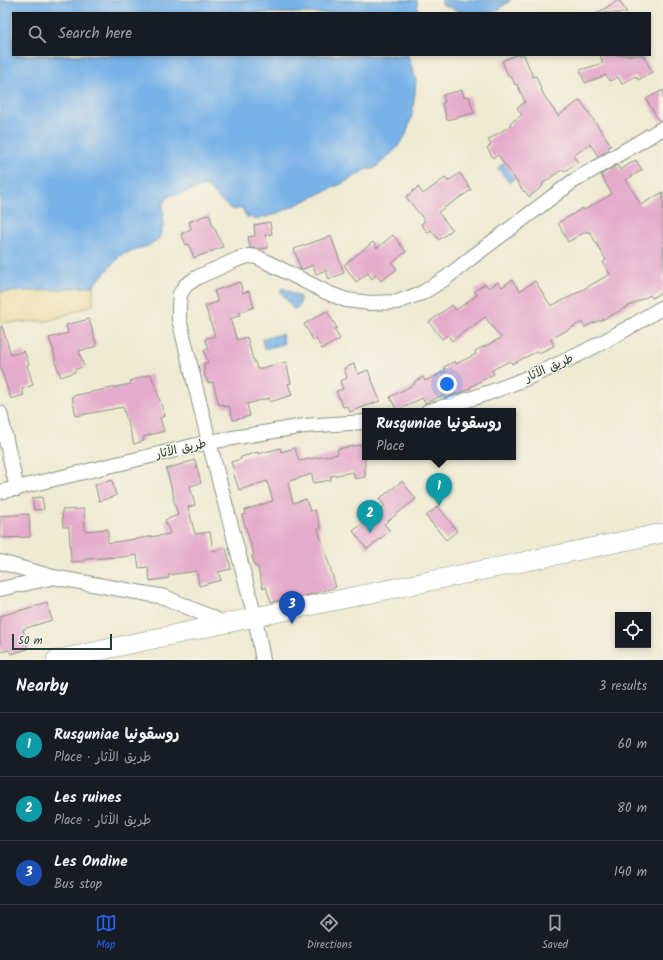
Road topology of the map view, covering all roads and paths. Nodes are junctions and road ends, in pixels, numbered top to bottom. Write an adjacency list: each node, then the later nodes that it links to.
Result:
1 (663, 128): 6 (street)
2 (663, 307): 3 (street, طريق الآثار)
3 (440, 408)
4 (0, 413): 7 (street)
5 (362, 422): 6 (street, طريق الآثار)
6 (209, 442): 7 (street, طريق الآثار); 13 (street)
7 (17, 489): 8 (street, طريق الآثار)
8 (0, 492)
9 (663, 533): 13 (main road)
10 (3, 567): 11 (street)
11 (53, 577): 12 (street); 14 (street)
12 (0, 590)
13 (255, 617): 14 (main road); 16 (street)
14 (226, 624): 15 (main road)
15 (56, 660)
16 (263, 660)

